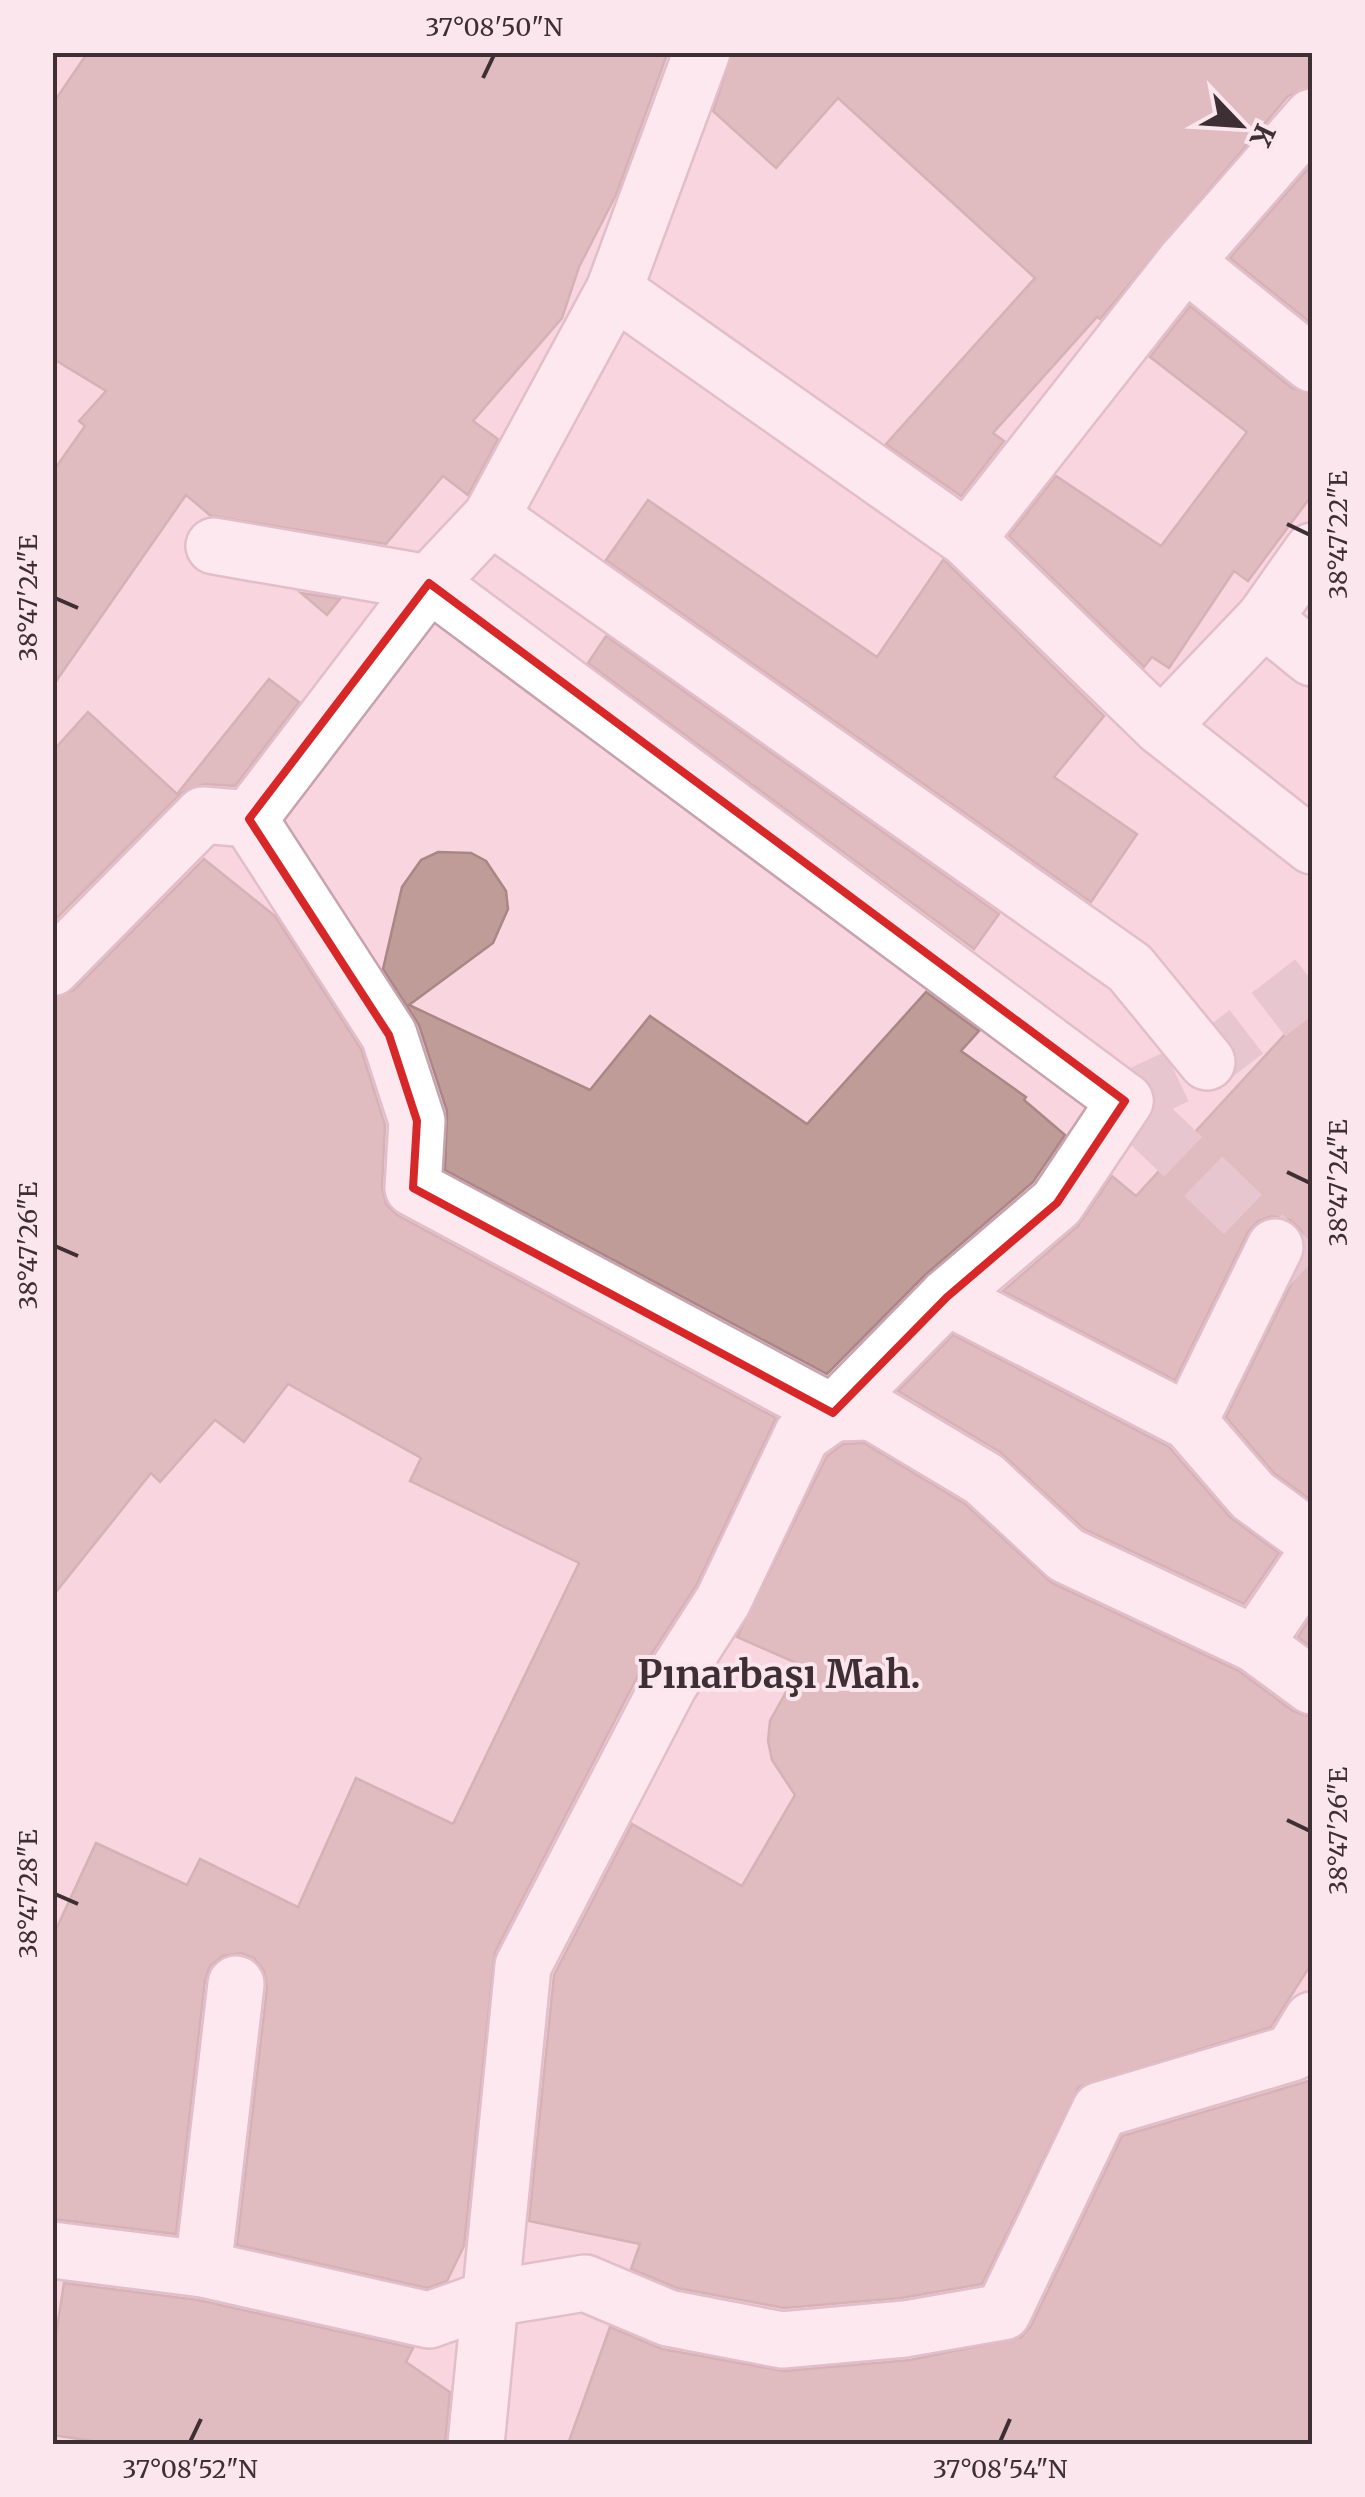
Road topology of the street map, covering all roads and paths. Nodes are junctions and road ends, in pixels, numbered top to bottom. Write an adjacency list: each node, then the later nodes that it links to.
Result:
1 (702, 52): 4 (street)
2 (1312, 117): 3 (street)
3 (1186, 262): 5 (street); 7 (street)
4 (614, 290): 6 (street); 7 (street)
5 (1312, 364)
6 (490, 518): 10 (street); 17 (street)
7 (967, 539): 13 (street)
8 (214, 546): 10 (street)
9 (1312, 551): 11 (street)
10 (429, 583): 14 (street); 19 (street)
11 (1264, 619): 12 (street); 13 (street)
12 (1312, 658)
13 (1161, 727): 15 (street)
14 (250, 819): 16 (street); 20 (street)
15 (1312, 846)
16 (52, 968)
17 (1207, 1062)
18 (1275, 1247): 21 (street)
19 (947, 1297): 20 (street); 21 (street)
20 (834, 1414): 24 (street); 30 (street)
21 (1190, 1422): 22 (street)
22 (1312, 1538)
23 (1312, 1560): 24 (street)
24 (1255, 1644): 25 (street)
25 (1312, 1686)
26 (236, 1984): 29 (street)
27 (1312, 2020): 30 (street)
28 (52, 2250): 29 (street)
29 (202, 2270): 30 (street)
30 (488, 2298): 31 (street)
31 (476, 2444)

